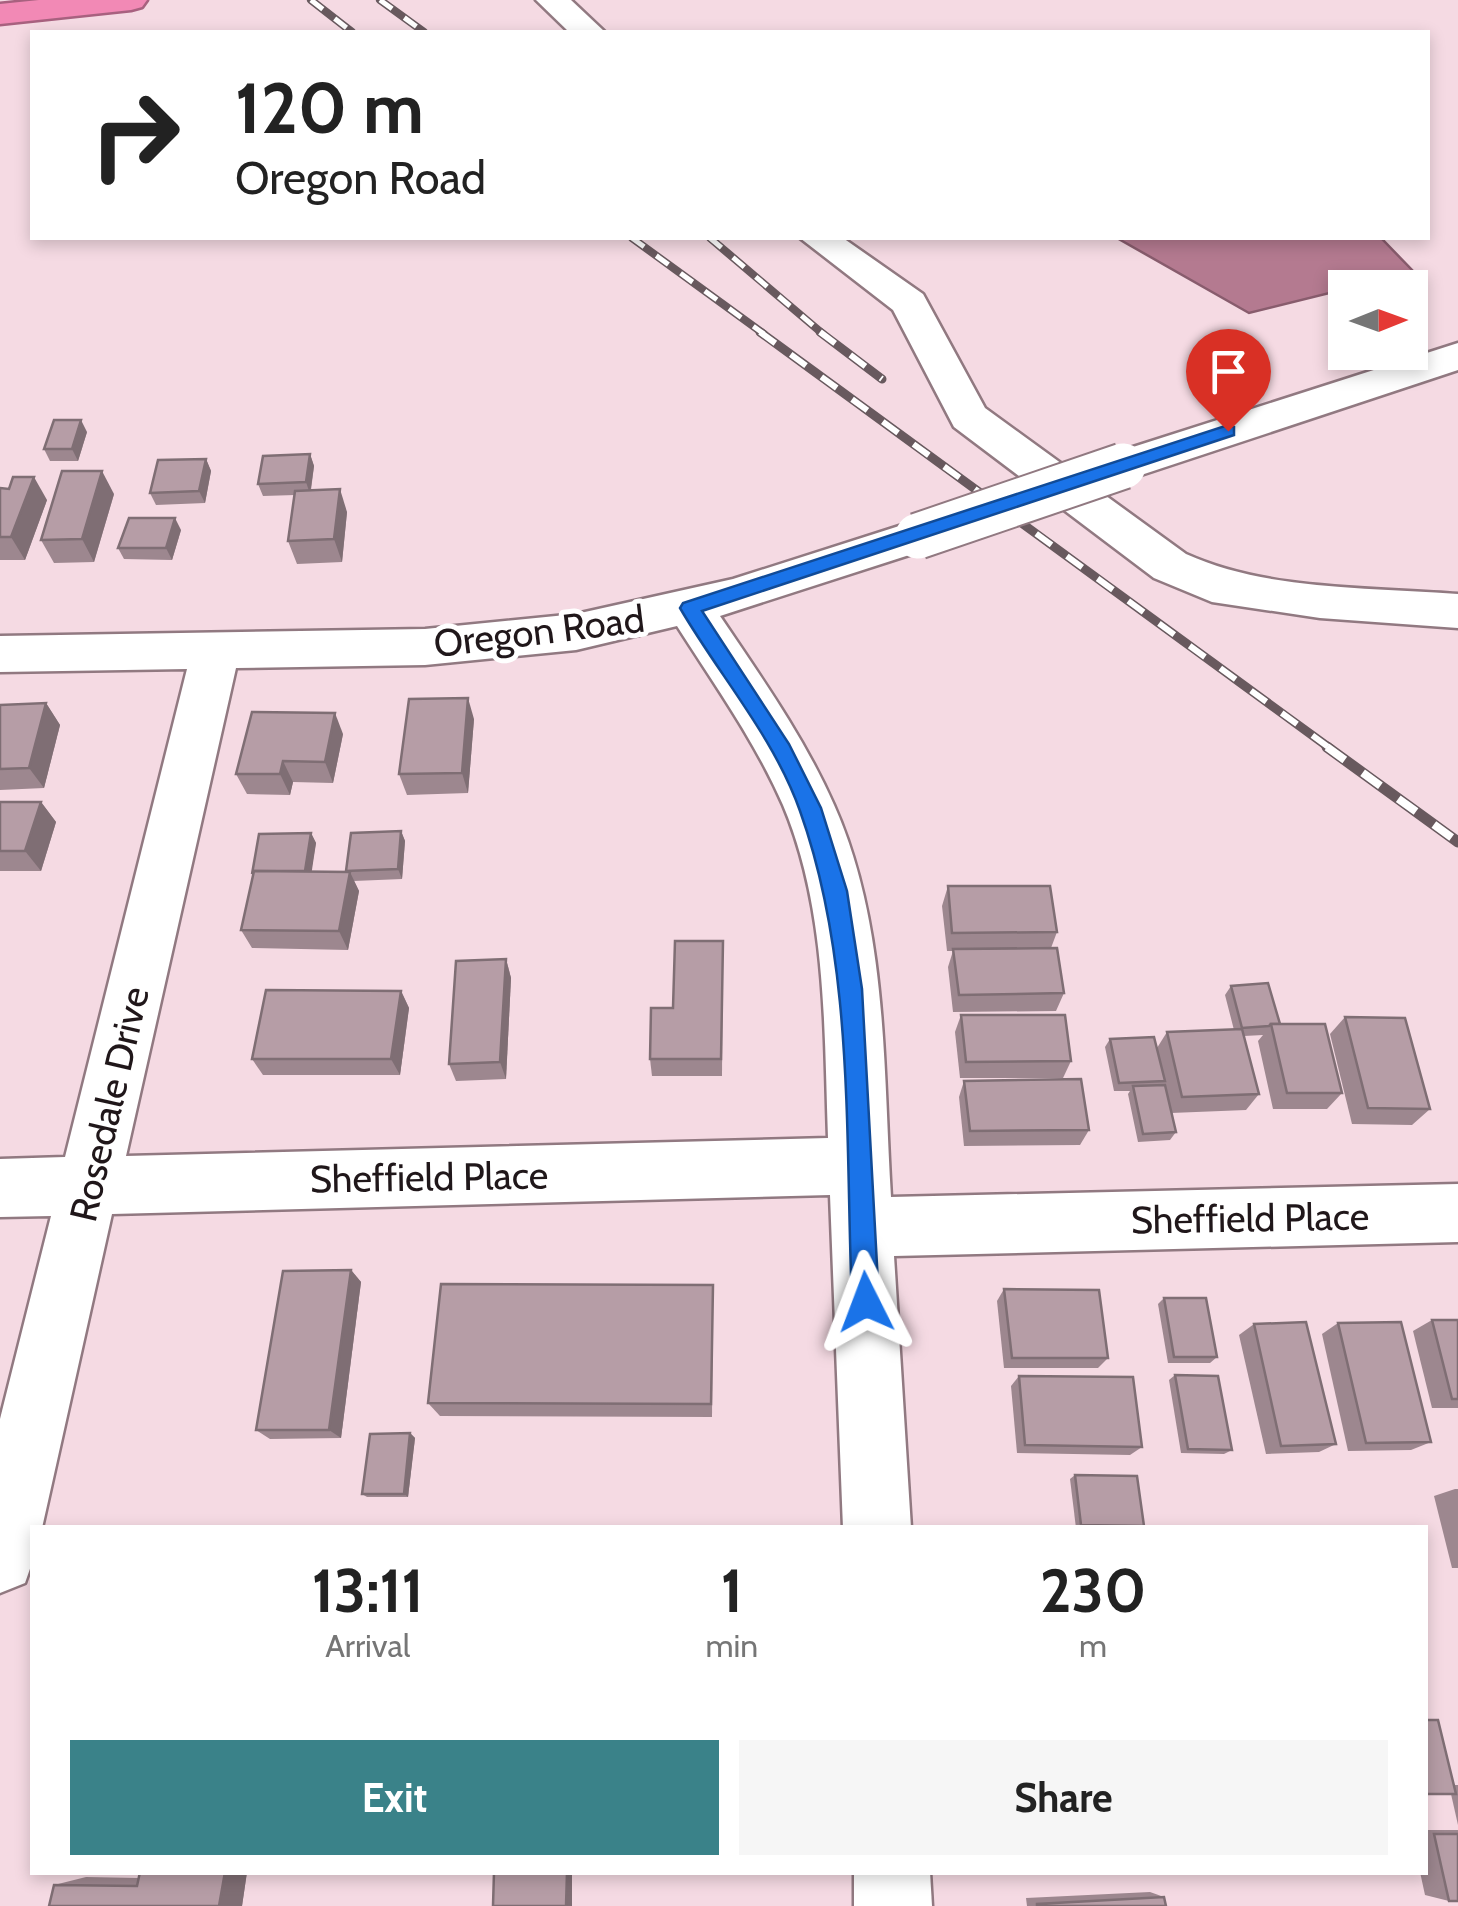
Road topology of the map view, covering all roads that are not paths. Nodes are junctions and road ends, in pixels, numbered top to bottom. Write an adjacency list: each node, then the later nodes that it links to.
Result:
1 (131, 0): 3 (highway)
2 (552, 0): 4 (street)
3 (0, 14)
4 (586, 30)
5 (822, 240): 8 (street)
6 (1458, 356): 7 (street, Oregon Road, bridge)
7 (690, 608): 9 (street, Oregon Road); 11 (street)
8 (1458, 610)
9 (216, 650): 10 (street, Oregon Road); 12 (street, Rosedale Drive)
10 (0, 654)
11 (858, 1166): 12 (street, Sheffield Place); 15 (street)
12 (89, 1186): 13 (street, Sheffield Place); 17 (street, Rosedale Drive)
13 (0, 1188)
14 (1458, 1213): 15 (street, Sheffield Place)
15 (862, 1226): 16 (street)
16 (877, 1525)
17 (0, 1558)
18 (892, 1875): 19 (street)
19 (893, 1906)

